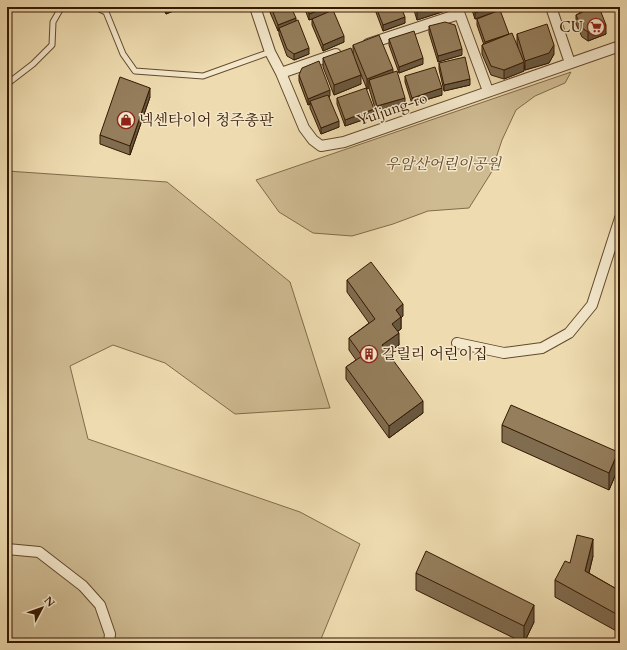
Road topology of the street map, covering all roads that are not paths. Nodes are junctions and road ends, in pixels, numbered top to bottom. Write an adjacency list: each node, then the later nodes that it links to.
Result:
1 (66, 7): 10 (lane)
2 (95, 7): 7 (lane)
3 (254, 7): 7 (street, Yuljung-ro)
4 (551, 7): 8 (street)
5 (458, 10): 9 (street); 11 (street)
6 (620, 46): 8 (street, Yuljung-ro)
7 (270, 52): 9 (street, Yuljung-ro)
8 (570, 63): 11 (street, Yuljung-ro)
9 (281, 72): 11 (street, Yuljung-ro)
10 (7, 84)
11 (488, 91)
12 (620, 218): 13 (street)
13 (457, 343)
14 (7, 549): 15 (street)
15 (109, 643)

